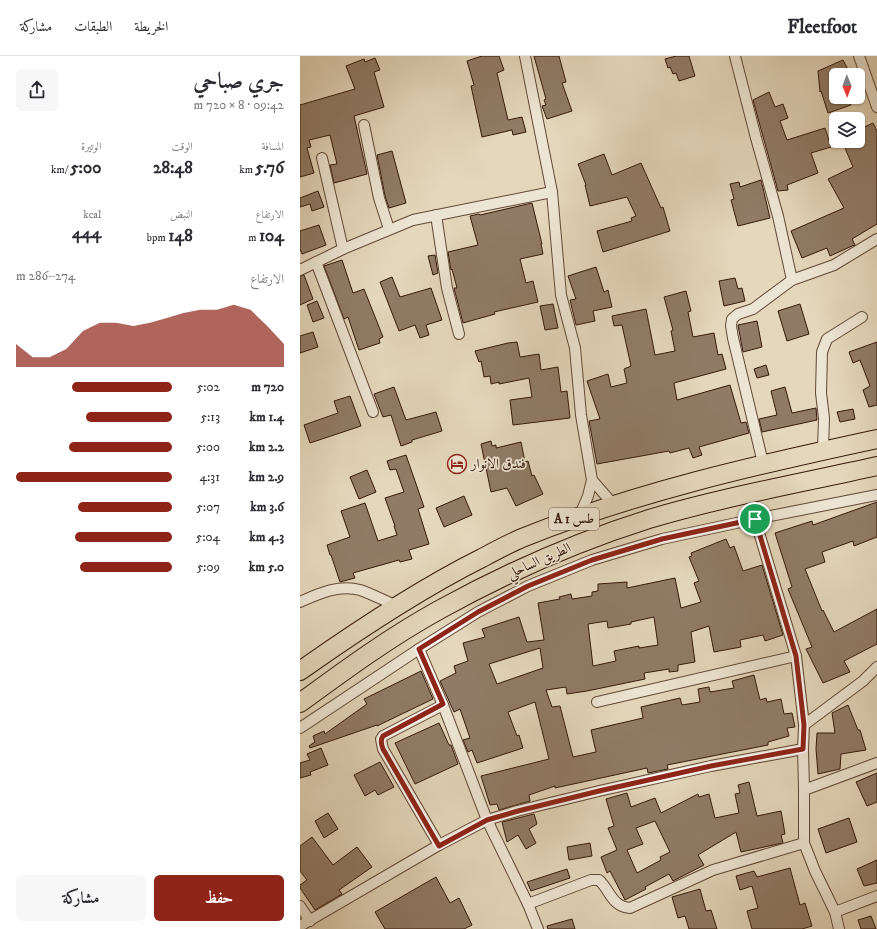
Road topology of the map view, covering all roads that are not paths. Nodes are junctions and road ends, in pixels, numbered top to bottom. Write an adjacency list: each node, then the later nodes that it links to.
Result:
1 (525, 56): 7 (street)
2 (735, 56): 14 (street)
3 (859, 56): 4 (street)
4 (877, 107)
5 (364, 125): 9 (street)
6 (322, 158): 11 (street)
7 (552, 192): 8 (street); 22 (street)
8 (436, 215): 9 (street); 16 (street)
9 (389, 229): 11 (street)
10 (877, 239): 14 (street)
11 (343, 249): 12 (street)
12 (316, 262): 13 (street); 17 (street)
13 (300, 270)
14 (792, 280): 20 (street)
15 (862, 317): 19 (street)
16 (459, 334)
17 (373, 412)
18 (877, 439): 19 (highway, الطريق الساحلي / A 1 طس)
19 (823, 450): 20 (highway, الطريق الساحلي / A 1 طس)
20 (763, 463): 24 (highway, الطريق الساحلي / A 1 طس)
21 (877, 466): 34 (highway, الطريق الساحلي / A 1 طس)
22 (592, 480): 24 (street); 25 (street)
23 (876, 498): 26 (street)
24 (613, 504): 25 (highway, الطريق الساحلي / A 1 طس)
25 (579, 517): 28 (highway, الطريق الساحلي / A 1 طس)
26 (755, 519): 29 (street); 30 (street)
27 (300, 602): 28 (street)
28 (397, 606): 32 (highway, الطريق الساحلي / A 1 طس)
29 (419, 649): 35 (street); 37 (street)
30 (796, 656): 33 (street); 36 (street)
31 (877, 667): 36 (street)
32 (300, 671)
33 (597, 702)
34 (300, 703)
35 (443, 704): 41 (street); 43 (street)
36 (804, 725): 38 (street)
37 (300, 728)
38 (803, 749): 40 (street); 41 (street)
39 (877, 763): 40 (street)
40 (804, 790): 42 (street)
41 (487, 820): 43 (street); 45 (street)
42 (804, 843): 45 (street); 47 (street)
43 (439, 846): 48 (street)
44 (877, 896): 47 (street)
45 (528, 904): 50 (street)
46 (300, 906): 48 (street)
47 (835, 912): 51 (street)
48 (310, 921): 49 (street)
49 (300, 926)
50 (538, 929)
51 (839, 929)

